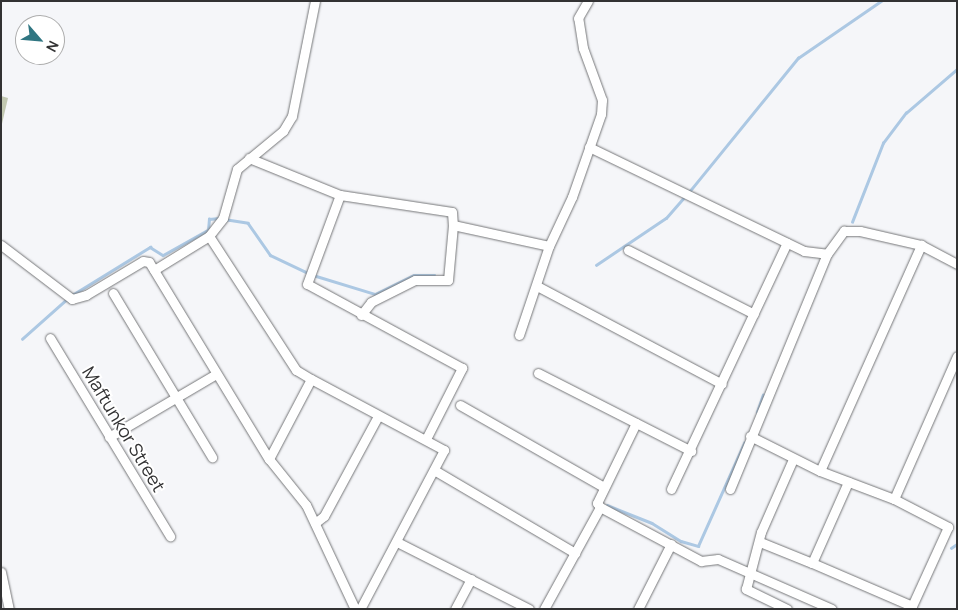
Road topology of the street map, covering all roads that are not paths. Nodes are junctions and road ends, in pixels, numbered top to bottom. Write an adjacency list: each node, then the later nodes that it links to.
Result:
1 (315, 1): 4 (street)
2 (588, 1): 3 (street)
3 (589, 147): 8 (street); 11 (street)
4 (249, 158): 5 (street); 7 (street)
5 (340, 195): 6 (street); 19 (street)
6 (452, 225): 11 (street); 19 (street)
7 (209, 236): 15 (street); 25 (street)
8 (787, 243): 13 (street); 18 (street)
9 (1, 245): 15 (street)
10 (921, 245): 13 (street); 14 (street); 39 (street)
11 (549, 246): 16 (street)
12 (628, 250): 18 (street)
13 (828, 254): 31 (street)
14 (957, 264)
15 (154, 270): 24 (street)
16 (537, 286): 20 (street); 26 (street)
17 (112, 293): 27 (street)
18 (754, 314): 26 (street)
19 (361, 315): 33 (street)
20 (519, 335)
21 (50, 338): 32 (street, Maftunkor Street)
22 (957, 356): 44 (street)
23 (538, 373): 30 (street)
24 (216, 374): 27 (street); 36 (street)
25 (310, 379): 29 (street); 36 (street)
26 (722, 384): 34 (street)
27 (176, 398): 32 (street); 35 (street)
28 (460, 405): 41 (street)
29 (378, 416): 33 (street); 46 (street)
30 (636, 423): 34 (street); 41 (street)
31 (750, 436): 37 (street); 43 (street)
32 (110, 437): 47 (street, Maftunkor Street)
33 (426, 440): 38 (street)
34 (691, 451): 42 (street)
35 (212, 456)
36 (269, 459): 46 (street)
37 (793, 459): 39 (street); 49 (street)
38 (434, 470): 48 (street); 51 (street)
39 (820, 472): 40 (street)
40 (848, 482): 44 (street); 52 (street)
41 (604, 487): 45 (street)
42 (671, 489)
43 (730, 489)
44 (894, 499): 56 (street)
45 (600, 507): 50 (street); 51 (street)
46 (315, 523): 58 (street)
47 (170, 536)
48 (397, 542): 55 (street); 59 (street)
49 (760, 542): 52 (street); 54 (street)
50 (671, 544): 54 (street); 63 (street)
51 (575, 553): 62 (street)
52 (812, 564): 56 (street)
53 (1, 572): 57 (street)
54 (751, 573): 64 (street); 65 (street)
55 (470, 579): 60 (street); 61 (street)
56 (914, 607)
57 (9, 609)
58 (355, 609)
59 (360, 609)
60 (455, 609)
61 (529, 609)
62 (544, 609)
63 (638, 609)
64 (787, 609)
65 (832, 609)

